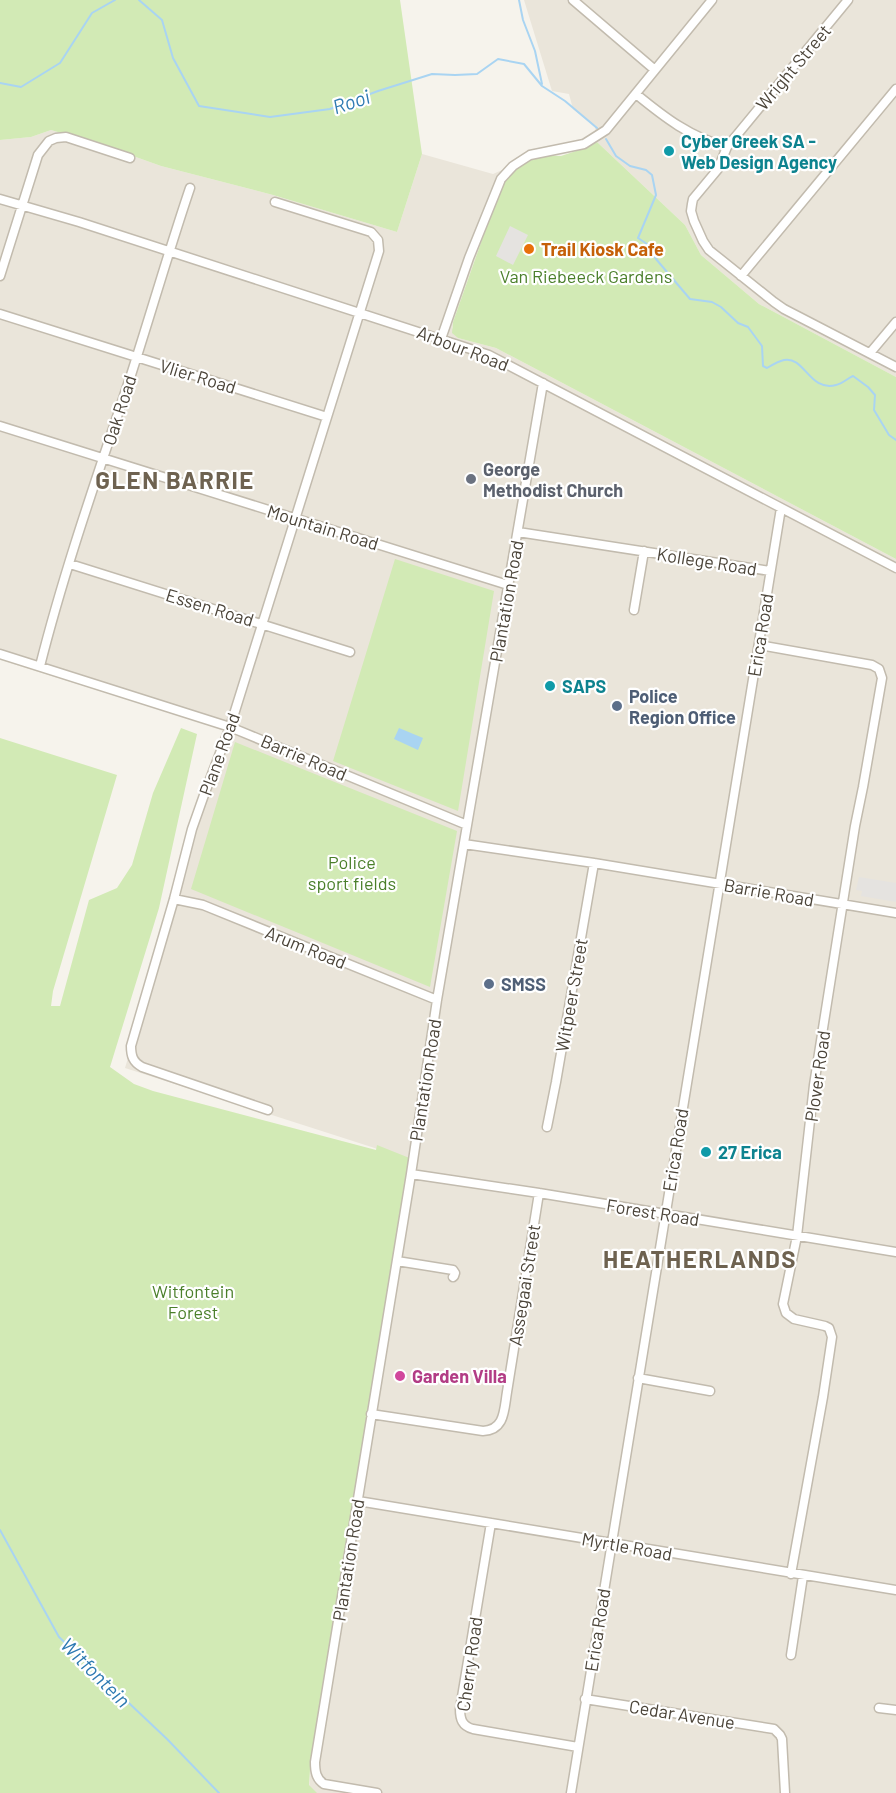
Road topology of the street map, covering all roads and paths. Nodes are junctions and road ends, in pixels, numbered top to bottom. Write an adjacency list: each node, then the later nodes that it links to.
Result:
1 (573, 0): 4 (street)
2 (712, 0): 4 (street)
3 (848, 0): 7 (street, Wright Street)
4 (655, 70): 6 (street)
5 (896, 89): 15 (street)
6 (636, 94): 7 (street); 19 (street)
7 (727, 147): 15 (street, Wright Street)
8 (130, 158): 12 (street)
9 (190, 188): 13 (street, Oak Road)
10 (0, 199): 12 (street, Arbour Road)
11 (275, 202): 16 (street, Plane Road)
12 (22, 205): 13 (street, Arbour Road); 14 (street)
13 (168, 251): 16 (street, Arbour Road); 21 (street, Oak Road)
14 (0, 276)
15 (741, 276): 20 (street)
16 (360, 312): 19 (street, Arbour Road); 24 (street, Plane Road)
17 (0, 314): 21 (street, Vlier Road)
18 (896, 322): 20 (street)
19 (441, 339): 23 (street, Arbour Road)
20 (870, 353): 22 (street)
21 (136, 357): 24 (street, Vlier Road); 26 (street, Oak Road)
22 (896, 367)
23 (543, 383): 27 (street, Arbour Road); 29 (street, Plantation Road)
24 (327, 417): 28 (street, Plane Road)
25 (0, 426): 26 (street, Mountain Road)
26 (103, 458): 28 (street, Mountain Road); 31 (street, Oak Road)
27 (781, 508): 32 (street, Arbour Road); 33 (street, Erica Road)
28 (296, 519): 34 (street, Mountain Road); 36 (street, Plane Road)
29 (518, 532): 30 (street, Kollege Road); 34 (street, Plantation Road)
30 (644, 551): 33 (street, Kollege Road); 35 (street, Kollege Road)
31 (70, 564): 36 (street, Essen Road); 40 (street, Oak Road)
32 (896, 568)
33 (770, 572): 37 (street, Erica Road)
34 (508, 585): 42 (street, Plantation Road)
35 (634, 610)
36 (263, 624): 38 (street, Essen Road); 41 (street, Plane Road)
37 (759, 645): 45 (street, Erica Road); 47 (street, Plover Road)
38 (350, 652)
39 (0, 654): 40 (street, Barrie Road)
40 (40, 666): 41 (street, Barrie Road)
41 (230, 727): 42 (street, Barrie Road); 46 (street, Plane Road)
42 (467, 825): 43 (street, Plantation Road)
43 (464, 844): 44 (street, Barrie Road); 49 (street, Plantation Road)
44 (594, 863): 45 (street, Barrie Road); 51 (street, Witpeer Street)
45 (719, 884): 47 (street, Barrie Road); 54 (street, Erica Road)
46 (174, 899): 49 (street, Arum Road); 50 (street, Plane Road)
47 (842, 905): 48 (street, Barrie Road); 55 (street, Plover Road)
48 (896, 913)
49 (437, 1000): 52 (street, Plantation Road)
50 (268, 1110)
51 (547, 1127)
52 (411, 1174): 53 (street, Forest Road); 57 (street, Plantation Road)
53 (539, 1193): 54 (street, Forest Road); 61 (street, Assegaai Street)
54 (664, 1214): 55 (street, Forest Road); 59 (street, Erica Road)
55 (797, 1236): 56 (street, Forest Road); 65 (street, Plover Road)
56 (896, 1252)
57 (397, 1261): 58 (street); 61 (street, Plantation Road)
58 (453, 1276)
59 (638, 1378): 60 (street); 64 (street, Erica Road)
60 (710, 1391)
61 (371, 1414): 62 (street, Plantation Road)
62 (358, 1502): 63 (street, Myrtle Road); 73 (street, Plantation Road)
63 (491, 1523): 64 (street, Myrtle Road); 72 (street, Cherry Road)
64 (611, 1543): 65 (street, Myrtle Road); 69 (street, Erica Road)
65 (791, 1574): 66 (street, Myrtle Road)
66 (803, 1575): 67 (street, Myrtle Road); 68 (street)
67 (896, 1590)
68 (791, 1655)
69 (585, 1699): 72 (street, Erica Road); 75 (street, Cedar Avenue)
70 (879, 1708): 71 (street)
71 (896, 1710)
72 (578, 1747): 74 (street, Erica Road)
73 (377, 1793)
74 (571, 1793)
75 (785, 1793)

